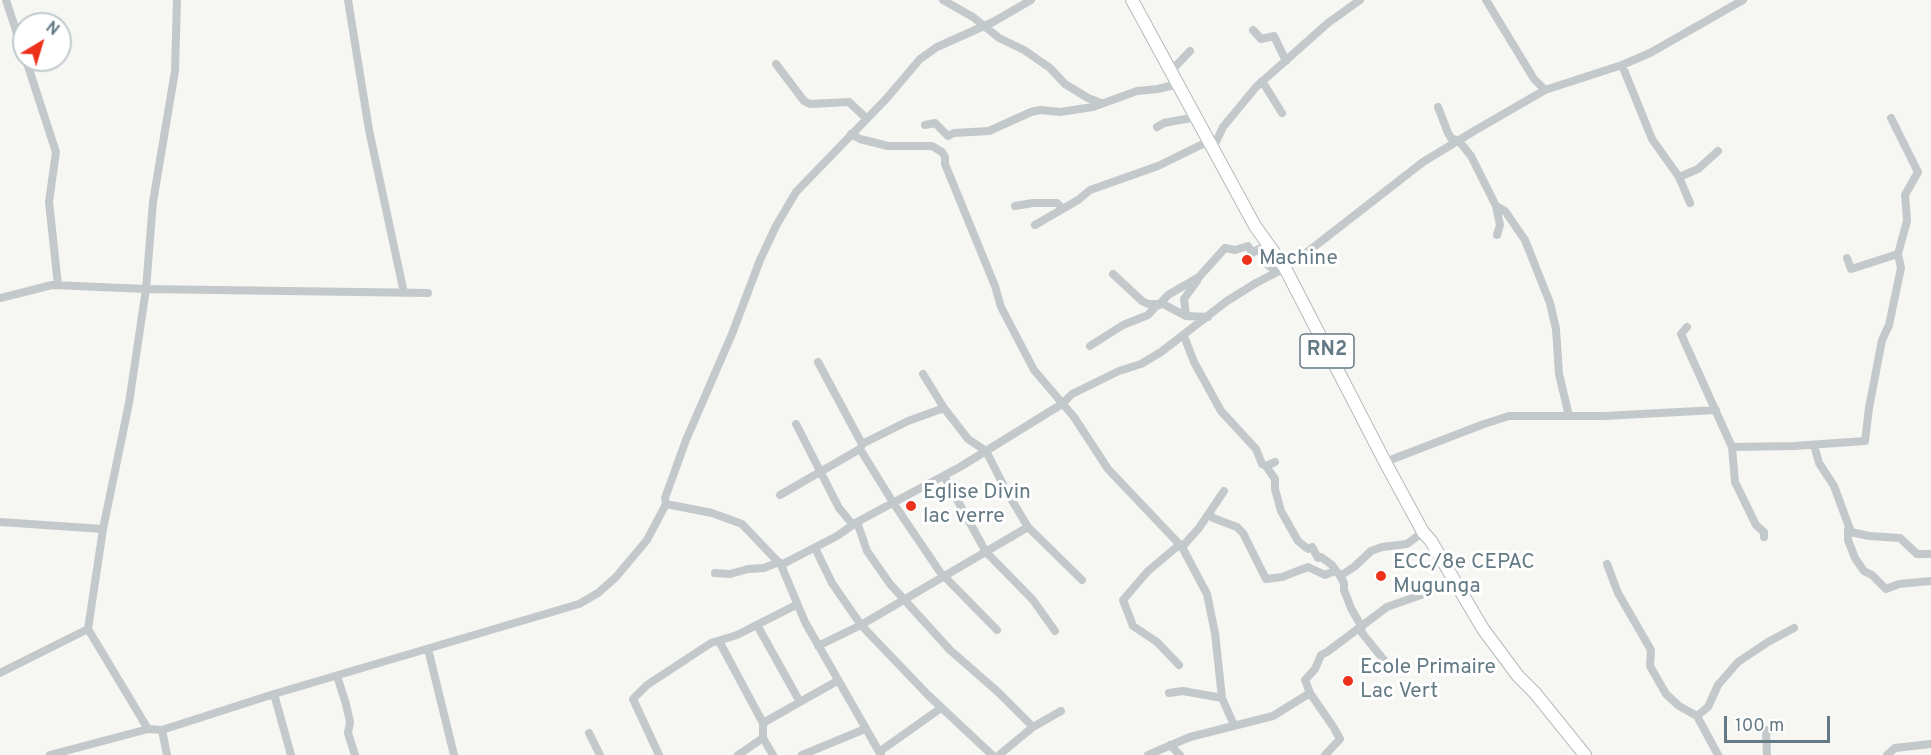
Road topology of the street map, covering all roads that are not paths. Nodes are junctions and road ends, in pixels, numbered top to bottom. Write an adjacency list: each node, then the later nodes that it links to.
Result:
1 (6, 0): 10 (street)
2 (177, 0): 47 (street)
3 (348, 0): 48 (street)
4 (943, 0): 11 (street)
5 (1030, 0): 11 (street)
6 (1132, 0): 18 (highway, RN2)
7 (1360, 0): 14 (street)
8 (1486, 0): 21 (street)
9 (1743, 0): 16 (street)
10 (12, 18)
11 (984, 26): 22 (street); 26 (street)
12 (1253, 30): 14 (street)
13 (1190, 51): 18 (street)
14 (1286, 61): 19 (street)
15 (776, 64): 26 (street)
16 (1622, 65): 21 (street); 34 (street)
17 (30, 72): 46 (street)
18 (1170, 72): 20 (highway, RN2)
19 (1262, 81): 24 (street); 32 (street)
20 (1178, 84): 22 (street); 25 (highway, RN2)
21 (1545, 90): 31 (street)
22 (1101, 103): 28 (street)
23 (1438, 107): 31 (street)
24 (1282, 113)
25 (1196, 117): 29 (street); 32 (highway, RN2)
26 (866, 118): 30 (street)
27 (1891, 118): 41 (street)
28 (926, 125)
29 (1157, 127)
30 (851, 134): 59 (street); 75 (street)
31 (1459, 141): 37 (street); 43 (street)
32 (1211, 145): 38 (street); 43 (highway, RN2)
33 (1718, 151): 34 (street)
34 (1679, 177): 35 (street)
35 (1690, 202)
36 (1015, 206): 38 (street)
37 (1496, 206): 40 (street); 62 (street)
38 (1062, 208): 39 (street)
39 (1035, 225)
40 (1497, 235)
41 (1898, 254): 42 (street); 64 (street)
42 (1846, 258)
43 (1281, 270): 45 (street); 53 (street); 69 (highway, RN2)
44 (1113, 274): 51 (street)
45 (1198, 278): 51 (street); 52 (street)
46 (58, 285): 47 (street); 50 (street)
47 (146, 289): 48 (street); 81 (street)
48 (404, 293): 49 (street)
49 (428, 293)
50 (0, 298)
51 (1158, 305): 52 (street); 56 (street)
52 (1186, 316): 53 (street)
53 (1208, 317): 55 (street)
54 (1687, 327): 61 (street)
55 (1184, 336): 59 (street); 70 (street)
56 (1090, 346)
57 (818, 363): 65 (street)
58 (923, 374): 60 (street)
59 (1062, 404): 67 (street); 85 (street)
60 (944, 408): 65 (street); 67 (street)
61 (1716, 410): 62 (street); 66 (street)
62 (1569, 416): 69 (street)
63 (796, 424): 71 (street)
64 (1814, 445): 66 (street); 82 (street)
65 (861, 446): 71 (street); 76 (street)
66 (1732, 447): 84 (street)
67 (986, 451): 72 (street); 80 (street)
68 (1275, 462): 70 (street)
69 (1385, 462): 83 (highway, RN2)
70 (1266, 466): 92 (street)
71 (820, 471): 74 (street); 79 (street)
72 (944, 476): 76 (street); 87 (street)
73 (1224, 491): 77 (street)
74 (780, 495)
75 (666, 504): 89 (street); 108 (street)
76 (894, 504): 79 (street); 93 (street)
77 (1209, 513): 85 (street); 92 (street)
78 (0, 522): 81 (street)
79 (855, 524): 86 (street); 97 (street)
80 (1028, 527): 87 (street); 94 (street)
81 (104, 529): 103 (street)
82 (1848, 529): 88 (street); 95 (street)
83 (1424, 532): 92 (street); 96 (highway, RN2)
84 (1764, 537)
85 (1180, 546): 109 (street); 117 (street)
86 (815, 548): 89 (street); 100 (street)
87 (986, 552): 93 (street); 105 (street)
88 (1931, 554)
89 (780, 563): 91 (street); 98 (street)
90 (1607, 564): 121 (street)
91 (715, 573)
92 (1338, 574): 101 (street)
93 (944, 576): 97 (street); 104 (street)
94 (1082, 580)
95 (1931, 581)
96 (1455, 583): 101 (street); 149 (highway, RN2)
97 (903, 599): 100 (street); 124 (street)
98 (796, 605): 99 (street); 107 (street)
99 (757, 625): 106 (street); 118 (street)
100 (861, 625): 107 (street); 119 (street)
101 (1361, 626): 110 (street); 115 (street)
102 (1794, 628): 121 (street)
103 (88, 629): 111 (street); 125 (street)
104 (997, 630)
105 (1055, 631)
106 (719, 641): 122 (street); 140 (street)
107 (818, 646): 113 (street)
108 (428, 649): 112 (street); 138 (street)
109 (1179, 665)
110 (1392, 670)
111 (0, 673)
112 (337, 676): 116 (street); 137 (street)
113 (837, 681): 118 (street); 126 (street)
114 (1169, 693): 117 (street)
115 (1310, 693): 123 (street); 148 (street)
116 (274, 694): 127 (street); 136 (street)
117 (1222, 698): 123 (street)
118 (800, 702): 122 (street)
119 (942, 708): 134 (street); 144 (street)
120 (1061, 711): 124 (street)
121 (1697, 716): 150 (street)
122 (763, 723): 130 (street)
123 (1234, 725): 132 (street)
124 (1033, 727): 145 (street)
125 (148, 729): 127 (street); 133 (street)
126 (865, 729): 134 (street); 143 (street)
127 (162, 730): 135 (street)
128 (1766, 730): 151 (street)
129 (589, 733): 139 (street)
130 (763, 738): 141 (street); 142 (street)
131 (1931, 744): 152 (street)
132 (1170, 745): 146 (street); 147 (street)
133 (55, 754)
134 (880, 754)
135 (167, 755)
136 (291, 755)
137 (355, 755)
138 (454, 755)
139 (600, 755)
140 (659, 755)
141 (738, 755)
142 (773, 755)
143 (802, 755)
144 (992, 755)
145 (999, 755)
146 (1148, 755)
147 (1180, 755)
148 (1325, 755)
149 (1585, 755)
150 (1718, 755)
151 (1767, 755)
152 (1887, 755)

